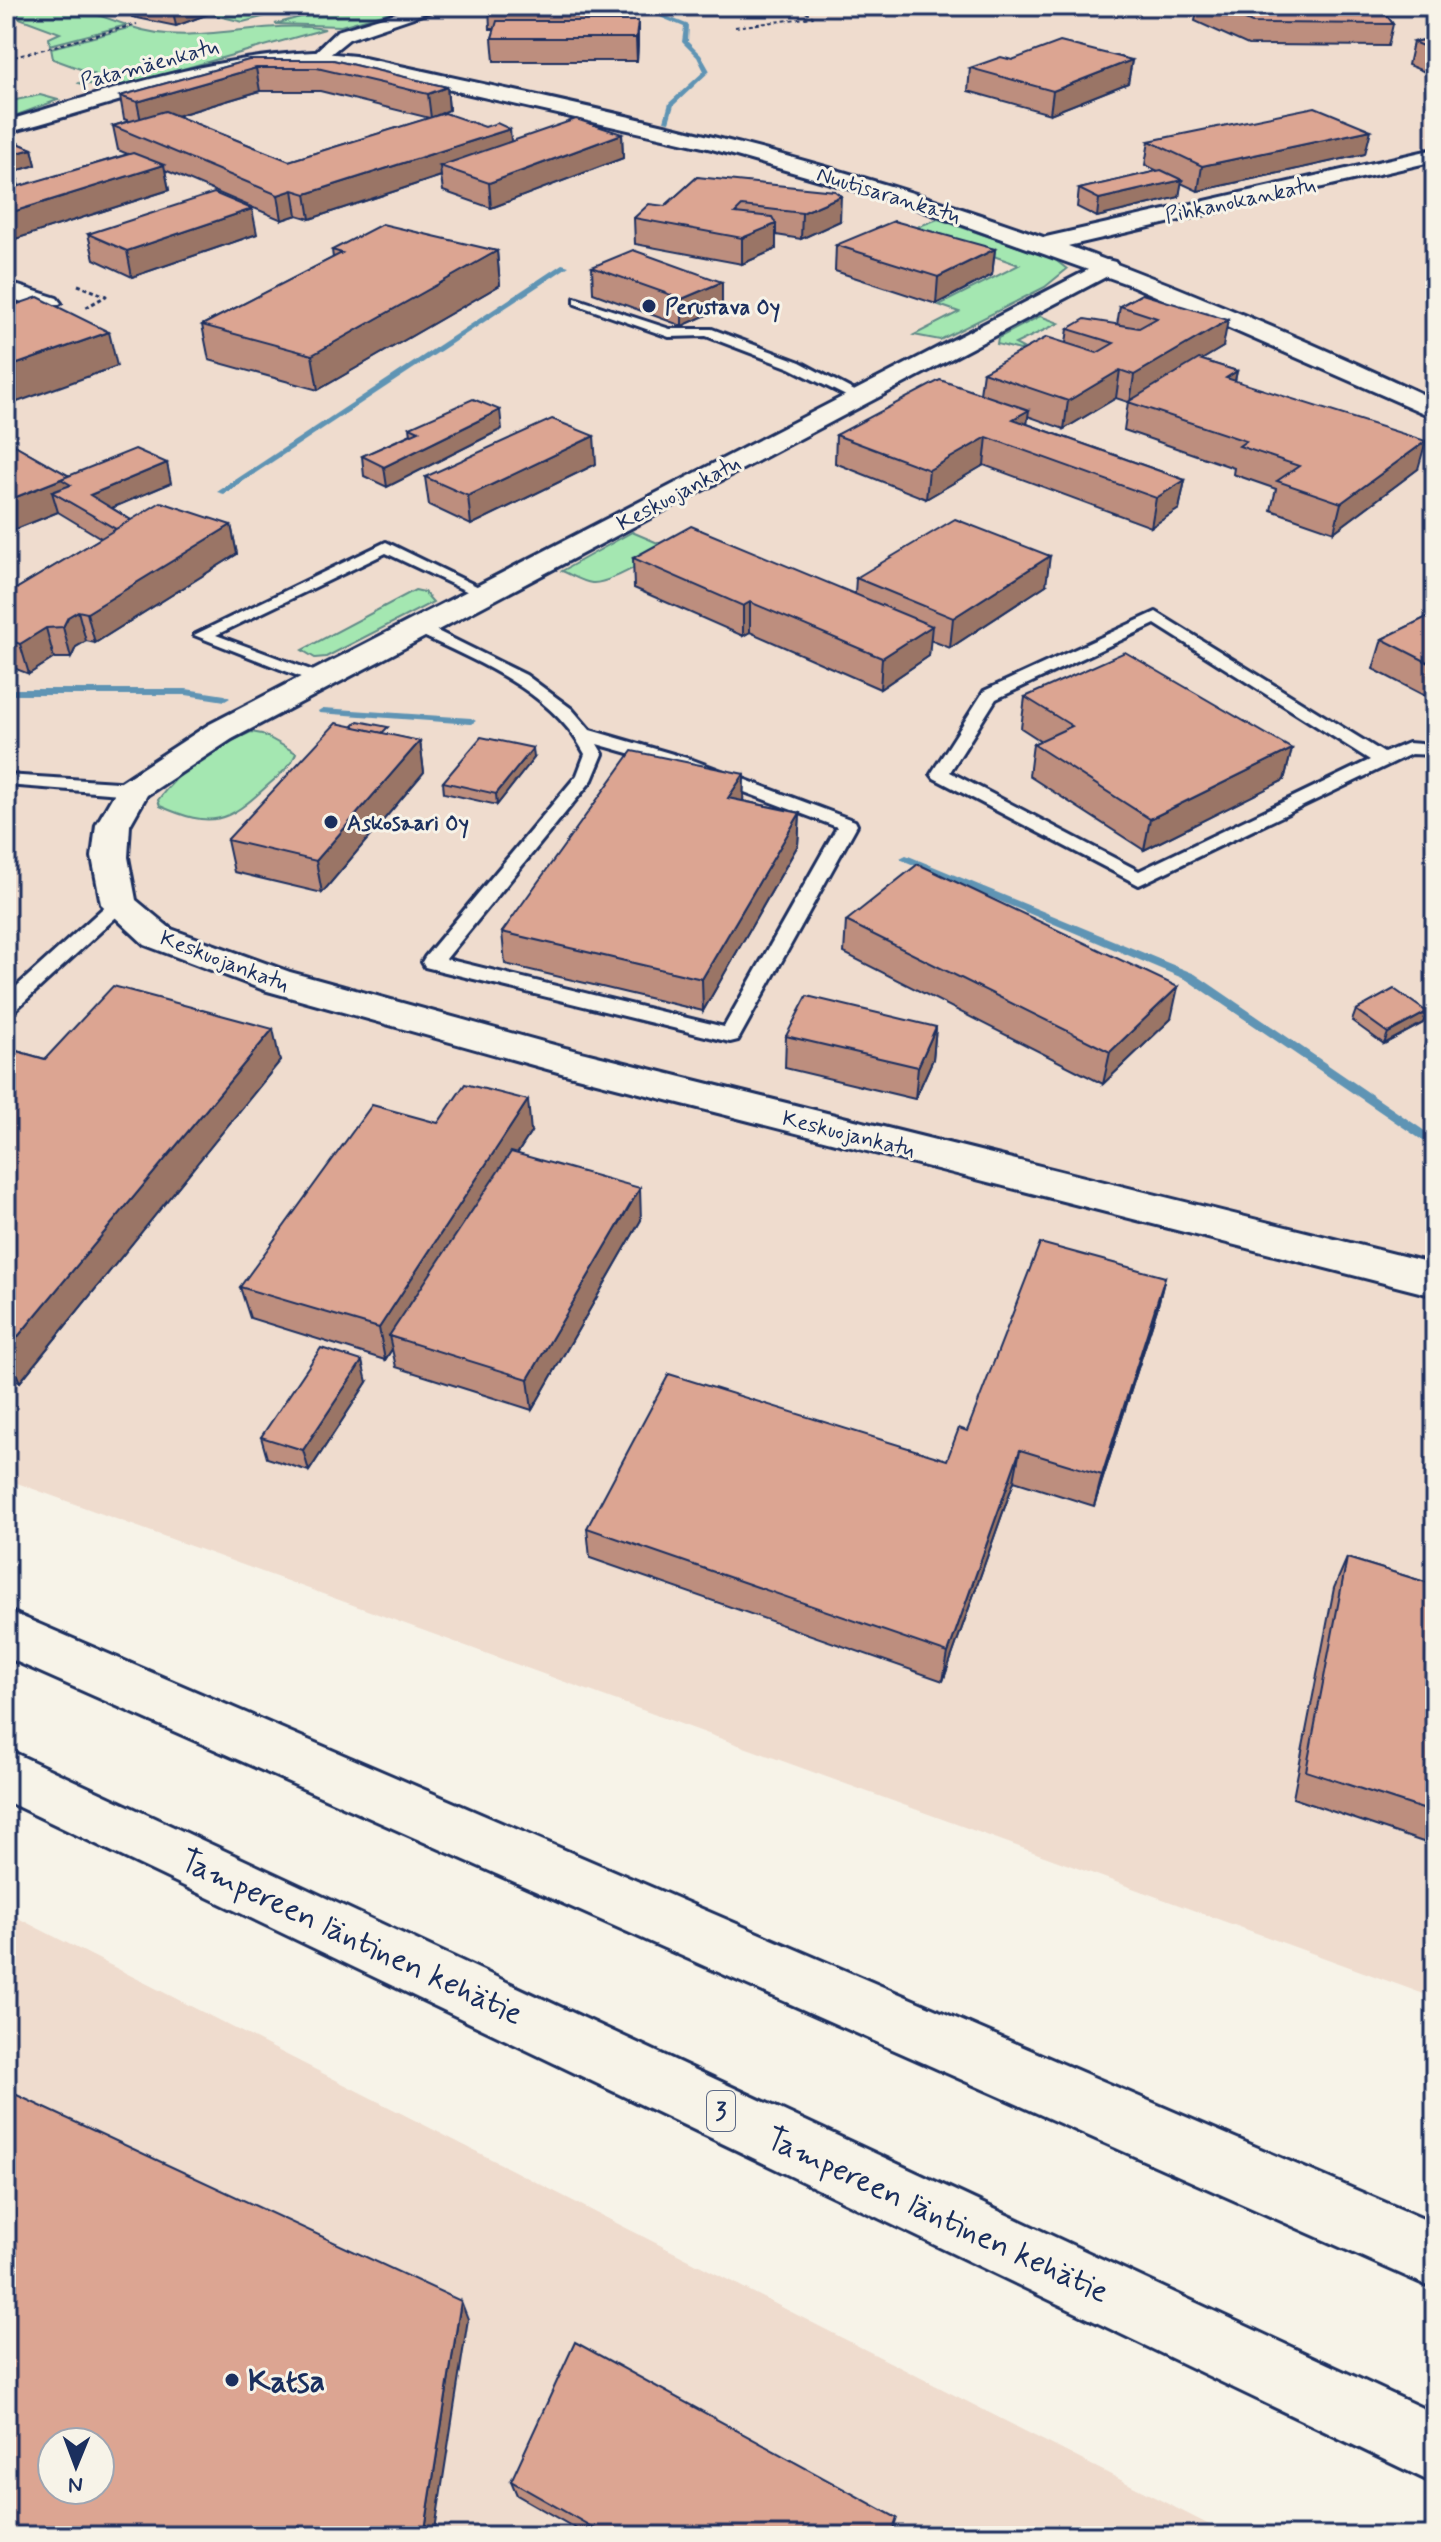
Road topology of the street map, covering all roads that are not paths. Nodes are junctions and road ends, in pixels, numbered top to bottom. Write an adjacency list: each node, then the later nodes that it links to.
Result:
1 (437, 6): 2 (main road)
2 (317, 59): 3 (main road, Patamäenkatu); 5 (main road, Nuutisarankatu)
3 (6, 127)
4 (1435, 155): 5 (main road, Pihkanokankatu)
5 (1046, 244): 6 (main road, Nuutisarankatu)
6 (1107, 267): 10 (main road, Keskuojankatu); 11 (main road, Nuutisarankatu)
7 (6, 289): 9 (main road)
8 (580, 301): 10 (lane)
9 (49, 303)
10 (859, 397): 12 (main road, Keskuojankatu)
11 (1434, 408)
12 (485, 594): 13 (main road, Keskuojankatu); 14 (lane)
13 (421, 628): 14 (main road, Keskuojankatu); 15 (lane)
14 (321, 680): 19 (main road, Keskuojankatu)
15 (587, 735): 15 (lane)
16 (1435, 750): 17 (lane)
17 (1383, 760): 17 (lane)
18 (6, 780): 19 (lane)
19 (133, 789): 20 (main road, Keskuojankatu)
20 (119, 904): 21 (lane); 22 (main road, Keskuojankatu)
21 (6, 1007)
22 (1435, 1280)
23 (6, 1633): 25 (main road)
24 (6, 1774): 26 (main road, Tampereen läntinen kehätie / 3)
25 (1435, 2257)
26 (1435, 2450)

